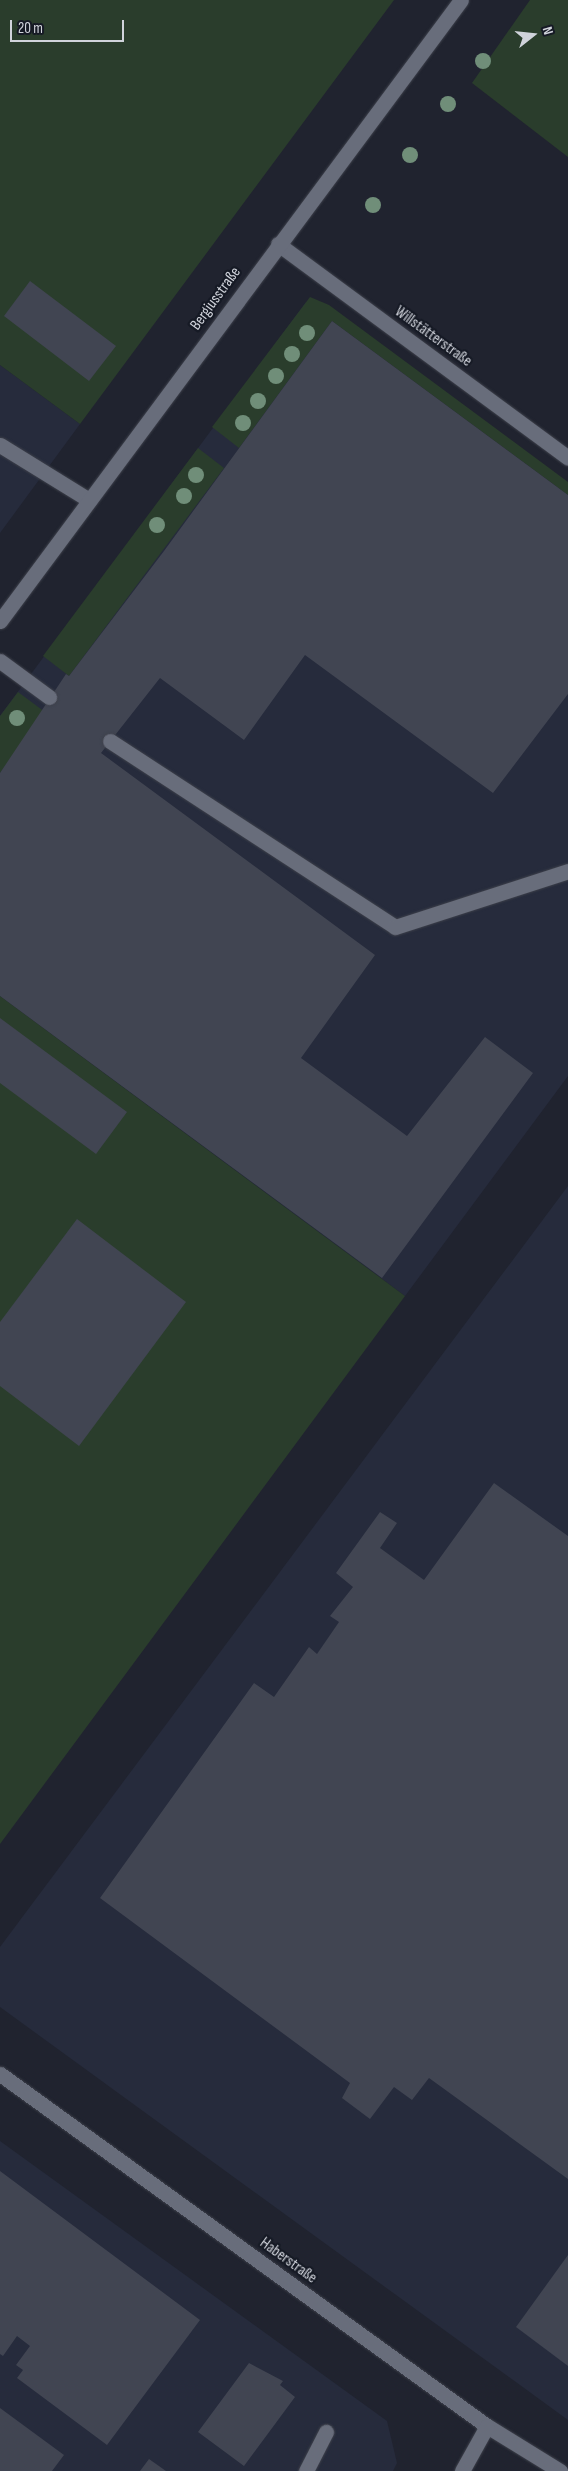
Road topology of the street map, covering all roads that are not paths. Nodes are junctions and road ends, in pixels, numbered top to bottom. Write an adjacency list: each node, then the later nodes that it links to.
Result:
1 (461, 0): 2 (street, Bergiusstraße)
2 (278, 244): 4 (street, Willstätterstraße); 5 (street, Bergiusstraße)
3 (0, 445): 5 (street)
4 (568, 458)
5 (89, 500): 6 (street, Bergiusstraße)
6 (0, 621)
7 (0, 661): 8 (street)
8 (49, 698)
9 (110, 741): 10 (street)
10 (568, 871)
11 (0, 2074): 12 (street, Haberstraße)
12 (487, 2426): 15 (street); 16 (street, Haberstraße)
13 (326, 2432): 14 (street)
14 (306, 2471)
15 (462, 2471)
16 (560, 2471)

